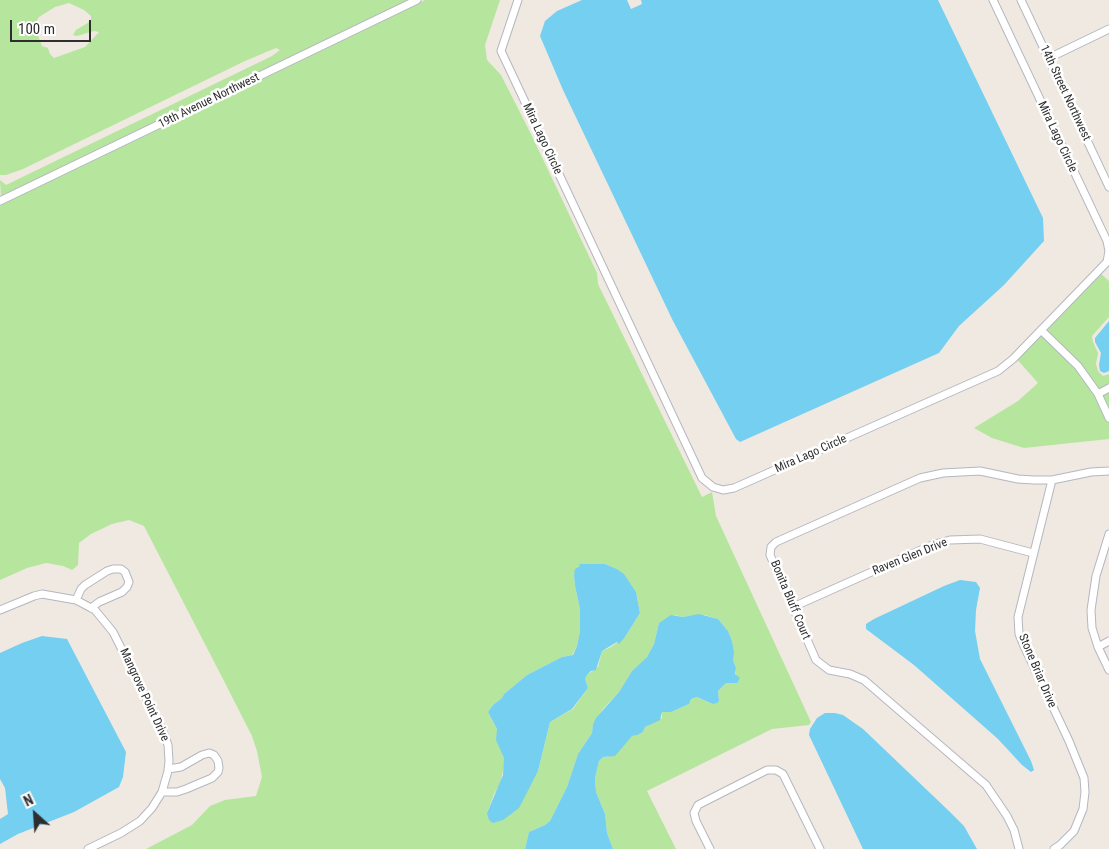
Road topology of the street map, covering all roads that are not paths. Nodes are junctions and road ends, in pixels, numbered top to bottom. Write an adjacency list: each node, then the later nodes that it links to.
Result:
1 (417, 0): 8 (street, 19th Avenue Northwest)
2 (518, 0): 9 (street, Mira Lago Circle)
3 (993, 0): 9 (street, Mira Lago Circle)
4 (1021, 0): 6 (street, 14th Street Northwest)
5 (1109, 29): 6 (street)
6 (1049, 58): 7 (street, 14th Street Northwest)
7 (1109, 187)
8 (0, 201)
9 (1041, 330): 11 (street)
10 (1109, 388): 11 (street)
11 (1098, 394): 12 (street)
12 (1106, 401): 13 (street)
13 (1109, 418)
14 (1109, 471): 15 (street, Bonita Bluff Court)
15 (1052, 480): 17 (street, Stone Briar Drive); 19 (street, Bonita Bluff Court)
16 (1109, 534): 23 (street)
17 (1033, 553): 19 (street, Raven Glen Drive); 31 (street, Stone Briar Drive)
18 (76, 600): 20 (street, Mangrove Point Drive); 20 (street); 21 (street, Mangrove Point Drive)
19 (793, 607): 30 (street, Bonita Bluff Court)
20 (91, 608): 25 (street, Mangrove Point Drive)
21 (0, 610)
22 (1109, 641): 23 (street)
23 (1098, 647): 24 (street)
24 (1109, 670)
25 (168, 769): 26 (street, Mangrove Point Drive); 26 (street)
26 (162, 792): 27 (street, Mangrove Point Drive)
27 (88, 849)
28 (710, 849): 29 (street)
29 (820, 849)
30 (1020, 849)
31 (1054, 849)

